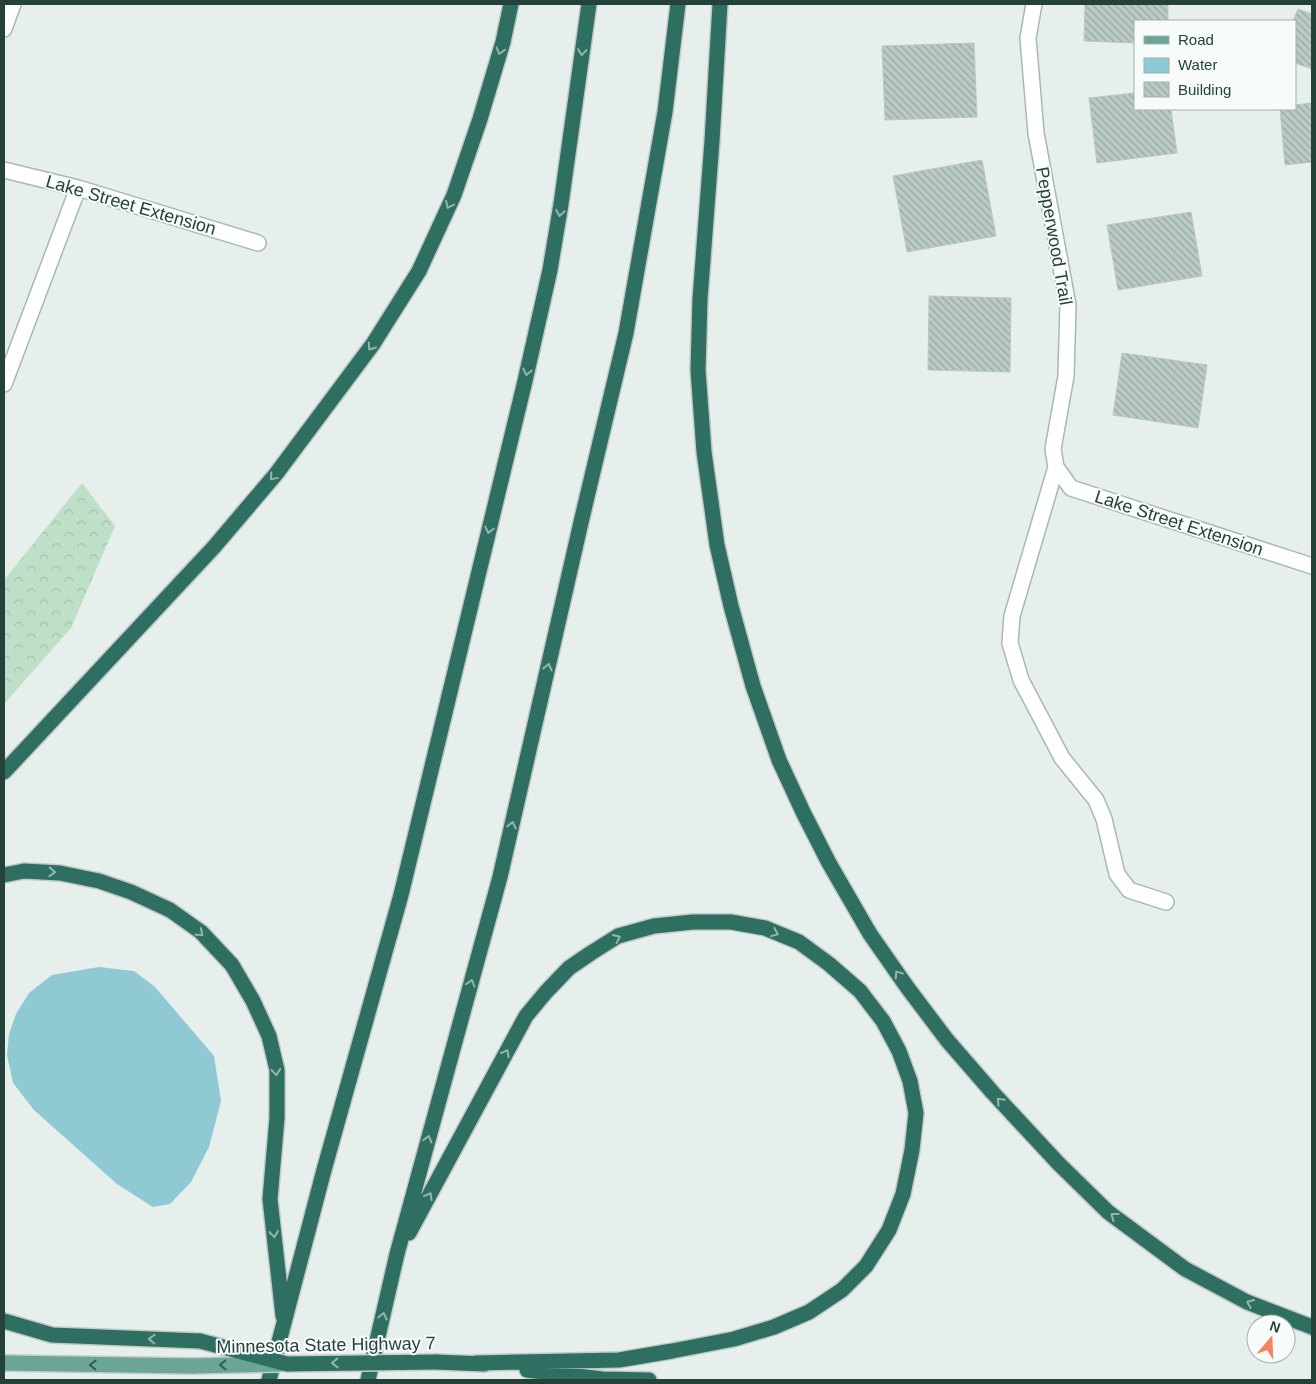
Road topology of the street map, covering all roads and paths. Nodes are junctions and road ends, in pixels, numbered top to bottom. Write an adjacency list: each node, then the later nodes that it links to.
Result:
1 (13, 4): 7 (street)
2 (511, 4): 14 (highway, one-way to 14)
3 (588, 4): 19 (highway, one-way to 19)
4 (678, 4): 17 (highway, one-way to 4)
5 (720, 4): 20 (highway, one-way to 5)
6 (1034, 4): 12 (street, Pepperwood Trail)
7 (4, 29)
8 (4, 170): 9 (street, Lake Street Extension)
9 (78, 188): 10 (street, Lake Street Extension); 11 (street)
10 (258, 243)
11 (4, 384)
12 (1056, 467): 13 (street, Lake Street Extension); 16 (street)
13 (1312, 566)
14 (4, 772)
15 (4, 875): 19 (highway, one-way to 19)
16 (1166, 902)
17 (397, 1254): 21 (highway, one-way to 21); 25 (highway, one-way to 17)
18 (4, 1321): 23 (highway, one-way to 18, bridge)
19 (284, 1325): 24 (highway)
20 (1312, 1327)
21 (476, 1363): 23 (highway, Minnesota State Highway 7, one-way to 23, bridge); 26 (highway, Minnesota State Highway 7)
22 (4, 1364): 23 (main road, Minnesota State Highway 7, one-way to 22, bridge)
23 (287, 1364)
24 (269, 1380)
25 (368, 1380)
26 (649, 1380)

